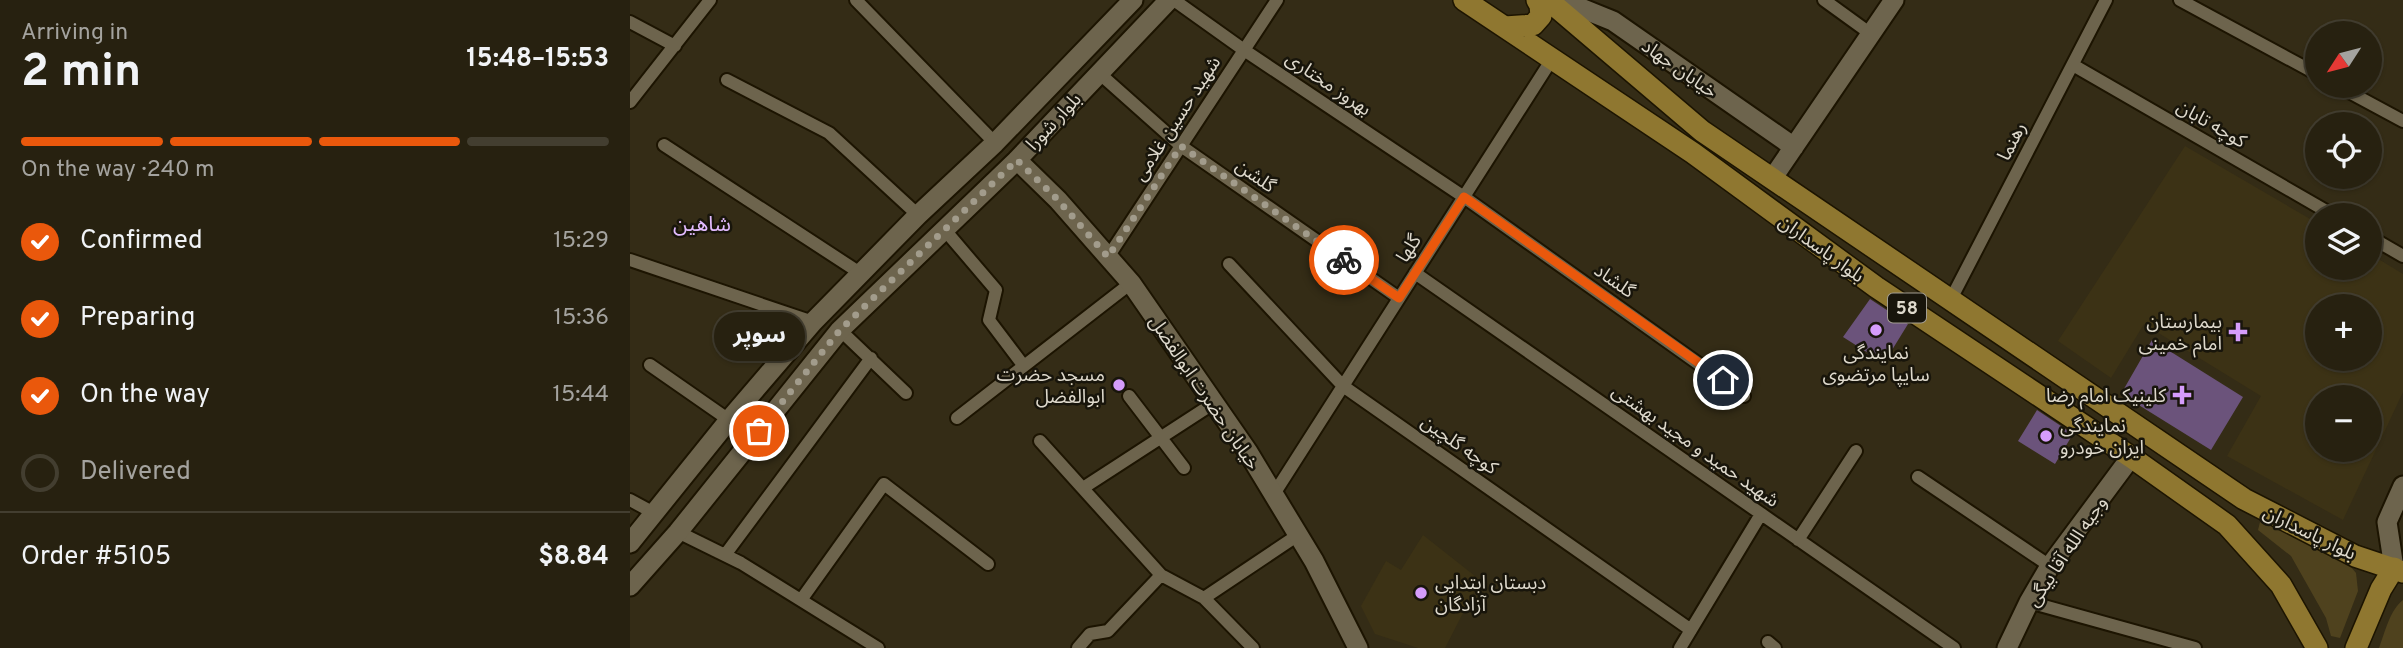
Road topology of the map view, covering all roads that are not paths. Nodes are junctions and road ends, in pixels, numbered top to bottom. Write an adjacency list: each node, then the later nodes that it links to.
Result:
1 (710, 0): 17 (street)
2 (856, 0): 29 (street)
3 (1133, 0): 29 (main road, بلوار شورا)
4 (1172, 0): 18 (street, بهروز مختاری); 23 (main road, بلوار شورا)
5 (1277, 0): 18 (street, شهید حسین غلامی)
6 (1464, 0): 15 (main road, بلوار پاسداران / 58)
7 (1537, 0): 15 (main road)
8 (1548, 0): 19 (main road, بلوار پاسداران / 58)
9 (1561, 0): 32 (main road, خیابان جهاد)
10 (1824, 0): 16 (street)
11 (1894, 0): 16 (main road)
12 (2106, 0): 21 (street, رهنما)
13 (2180, 0): 22 (street)
14 (630, 22): 17 (street)
15 (1505, 27): 20 (main road, بلوار پاسداران / 58)
16 (1871, 34): 32 (main road)
17 (675, 46): 27 (street)
18 (1244, 50): 31 (street, شهید حسین غلامی); 35 (street, بهروز مختاری)
19 (1612, 55): 25 (main road); 34 (main road, بلوار پاسداران / 58)
20 (1552, 59): 25 (main road, بلوار پاسداران / 58); 35 (street, گلها)
21 (2073, 65): 36 (street, کوچه تابان); 48 (street, رهنما)
22 (2305, 68)
23 (1099, 73): 31 (street, گلشن); 33 (main road, بلوار شورا)
24 (727, 80): 37 (street)
25 (1586, 82): 64 (main road, بلوار پاسداران / 58)
26 (2360, 98): 28 (street)
27 (630, 102)
28 (2403, 121)
29 (995, 143): 37 (main road, بلوار شورا)
30 (664, 145): 44 (street)
31 (1181, 146): 41 (street, شهید حسین غلامی); 47 (street, گلشن)
32 (1794, 147): 34 (main road)
33 (1017, 160): 38 (main road, بلوار شورا); 41 (main road, خیابان حضرت ابوالفضل)
34 (1772, 179): 48 (main road, بلوار پاسداران / 58)
35 (1464, 197): 45 (street, گلها); 56 (street, گلشاد)
36 (2312, 203)
37 (918, 215): 44 (main road, بلوار شورا)
38 (944, 229): 50 (main road, بلوار شورا); 53 (street)
39 (2382, 244): 40 (street)
40 (2403, 256)
41 (1108, 257): 46 (main road, خیابان حضرت ابوالفضل)
42 (630, 260): 49 (street)
43 (1229, 264): 54 (street, کوچه گلچین)
44 (860, 273): 49 (main road, بلوار شورا)
45 (1415, 273): 47 (street, گلها); 73 (street, شهید حمید و مجید بهشتی)
46 (1131, 283): 53 (street); 58 (main road, خیابان حضرت ابوالفضل)
47 (1399, 298): 54 (street, گلها)
48 (1950, 301): 70 (main road, بلوار پاسداران / 58)
49 (813, 322): 60 (main road, بلوار شورا)
50 (840, 330): 51 (street); 75 (main road, بلوار شورا)
51 (871, 358): 55 (street); 79 (street)
52 (650, 365): 60 (street)
53 (1023, 365): 59 (street)
54 (1343, 386): 69 (street, گلها); 88 (street, کوچه گلچین)
55 (906, 393)
56 (1744, 396)
57 (1129, 397): 61 (street)
58 (1214, 403): 61 (street); 69 (main road, خیابان حضرت ابوالفضل)
59 (957, 418)
60 (729, 420): 72 (main road, بلوار شورا)
61 (1161, 438): 65 (street); 68 (street)
62 (1040, 441): 68 (street)
63 (1856, 451): 77 (street)
64 (2131, 457): 74 (main road, بلوار پاسداران / 58); 81 (main road, وجیه الله آقا بیگی)
65 (1184, 468)
66 (1918, 477): 81 (street)
67 (2403, 486): 82 (main road)
68 (1083, 488): 83 (street)
69 (1274, 494): 76 (main road, خیابان حضرت ابوالفضل)
70 (2244, 499): 74 (main road); 82 (main road, بلوار پاسداران / 58)
71 (630, 500): 72 (street)
72 (654, 513): 78 (main road, بلوار شورا)
73 (1761, 514): 77 (street, شهید حمید و مجید بهشتی); 88 (street)
74 (2227, 525): 98 (main road, بلوار پاسداران / 58)
75 (678, 532): 79 (street); 84 (main road, بلوار شورا)
76 (1298, 535): 85 (street); 93 (main road, خیابان حضرت ابوالفضل)
77 (1798, 540): 95 (street, شهید حمید و مجید بهشتی)
78 (630, 543)
79 (725, 555): 86 (street)
80 (988, 564): 86 (street)
81 (2050, 566): 87 (main road, وجیه الله آقا بیگی)
82 (2400, 566): 99 (main road)
83 (1161, 575): 85 (street); 91 (street)
84 (630, 586)
85 (1204, 598): 92 (street)
86 (802, 600): 90 (street)
87 (2029, 602): 89 (street); 96 (main road, وجیه الله آقا بیگی)
88 (1690, 630): 94 (street)
89 (2162, 644): 97 (street)
90 (878, 648)
91 (1078, 648)
92 (1253, 648)
93 (1358, 648)
94 (1680, 648)
95 (1954, 648)
96 (2007, 648)
97 (2195, 648)
98 (2317, 648)
99 (2356, 648)

